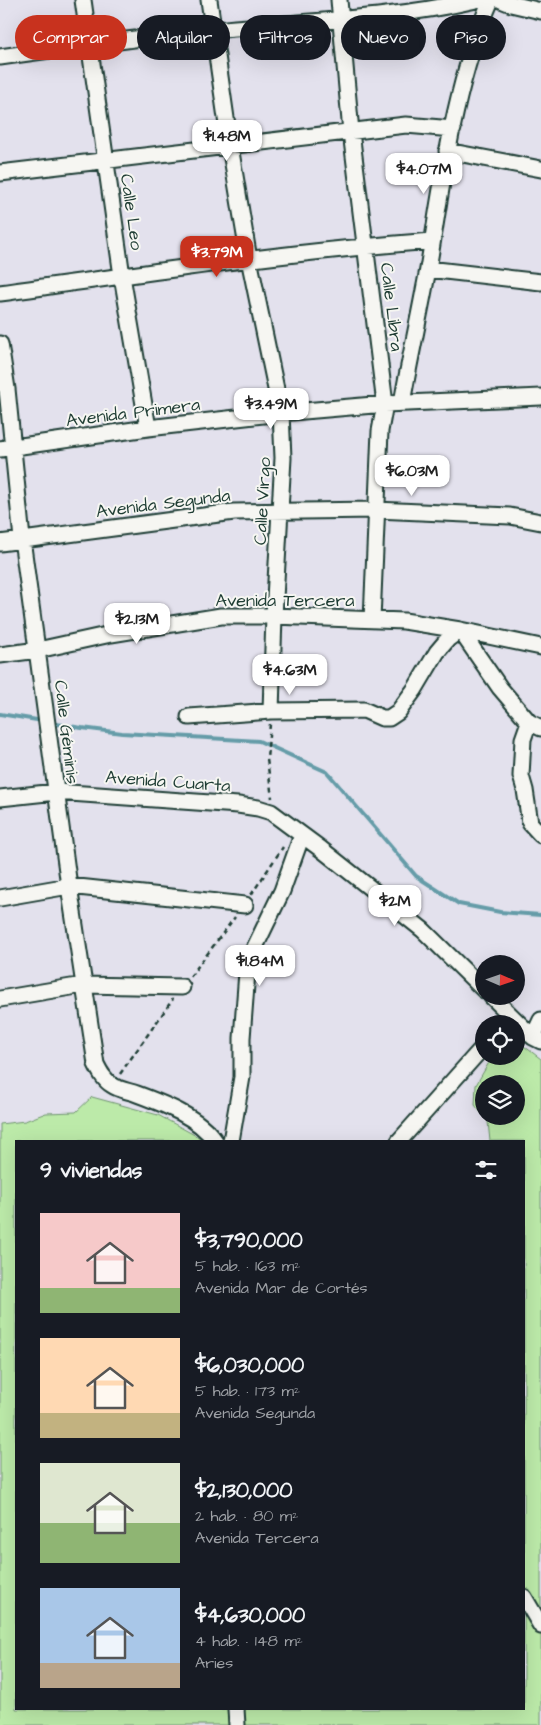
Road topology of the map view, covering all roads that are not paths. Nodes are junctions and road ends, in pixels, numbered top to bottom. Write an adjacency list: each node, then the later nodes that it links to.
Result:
1 (83, 0): 8 (street, Calle Leo)
2 (209, 0): 9 (street, Calle Virgo)
3 (339, 0): 11 (street, Calle Libra)
4 (476, 0): 10 (street)
5 (491, 0): 18 (street)
6 (501, 0): 7 (street)
7 (541, 12)
8 (85, 15)
9 (212, 15)
10 (385, 15)
11 (341, 20): 12 (street)
12 (230, 29)
13 (15, 54): 14 (street)
14 (0, 56)
15 (92, 60): 22 (street, Calle Leo)
16 (218, 60): 20 (street, Calle Virgo)
17 (345, 60): 19 (street, Calle Libra)
18 (453, 129): 19 (street); 21 (street)
19 (351, 132): 20 (street); 26 (street, Calle Libra)
20 (230, 146): 22 (street); 27 (street, Calle Virgo)
21 (447, 151): 23 (street); 25 (street)
22 (106, 160): 24 (street); 29 (street, Calle Leo)
23 (541, 169)
24 (0, 173)
25 (432, 241): 26 (street); 28 (street)
26 (365, 246): 27 (street); 36 (street, Calle Libra)
27 (249, 259): 29 (street); 37 (street, Calle Virgo)
28 (428, 269): 30 (street); 35 (street)
29 (122, 276): 31 (street); 38 (street, Calle Leo)
30 (541, 282)
31 (0, 293)
32 (0, 344): 33 (street, Calle Géminis)
33 (3, 384): 39 (street, Calle Géminis)
34 (541, 398): 35 (street, Avenida Primera)
35 (402, 403): 36 (street, Avenida Primera)
36 (385, 404): 37 (street, Avenida Primera); 41 (street, Calle Libra)
37 (280, 413): 38 (street, Avenida Primera); 40 (street, Calle Virgo)
38 (148, 428): 39 (street, Avenida Primera)
39 (6, 448): 43 (street, Calle Géminis)
40 (280, 510): 41 (street, Avenida Segunda); 43 (street, Avenida Segunda); 45 (street, Calle Virgo)
41 (376, 510): 42 (street, Avenida Segunda); 46 (street, Calle Libra)
42 (541, 522)
43 (22, 539): 44 (street, Avenida Segunda); 49 (street, Calle Géminis)
44 (0, 543)
45 (274, 616): 46 (street, Avenida Tercera); 49 (street, Avenida Tercera); 51 (street, Calle Virgo)
46 (372, 620): 47 (street, Avenida Tercera)
47 (460, 630): 48 (street, Avenida Tercera); 51 (street); 53 (street)
48 (541, 647)
49 (38, 650): 50 (street, Avenida Tercera); 54 (street, Calle Géminis)
50 (0, 655)
51 (271, 711): 52 (street)
52 (189, 718)
53 (535, 725): 57 (street)
54 (56, 792): 55 (street, Avenida Cuarta); 56 (street, Avenida Cuarta); 58 (street, Calle Géminis)
55 (0, 798)
56 (298, 832): 61 (street, Avenida Cuarta); 71 (street)
57 (541, 835)
58 (69, 886): 59 (street); 60 (street); 62 (street, Calle Géminis)
59 (0, 898)
60 (245, 905)
61 (475, 981)
62 (83, 985): 63 (street); 64 (street); 70 (street, Calle Géminis)
63 (182, 987)
64 (0, 999)
65 (541, 1020): 67 (street)
66 (525, 1031): 67 (street)
67 (537, 1039): 68 (street)
68 (541, 1054)
69 (475, 1056): 72 (street)
70 (214, 1140)
71 (231, 1140)
72 (400, 1140)
73 (525, 1599): 74 (street)
74 (541, 1626)
75 (236, 1710): 76 (street)
76 (237, 1725)

